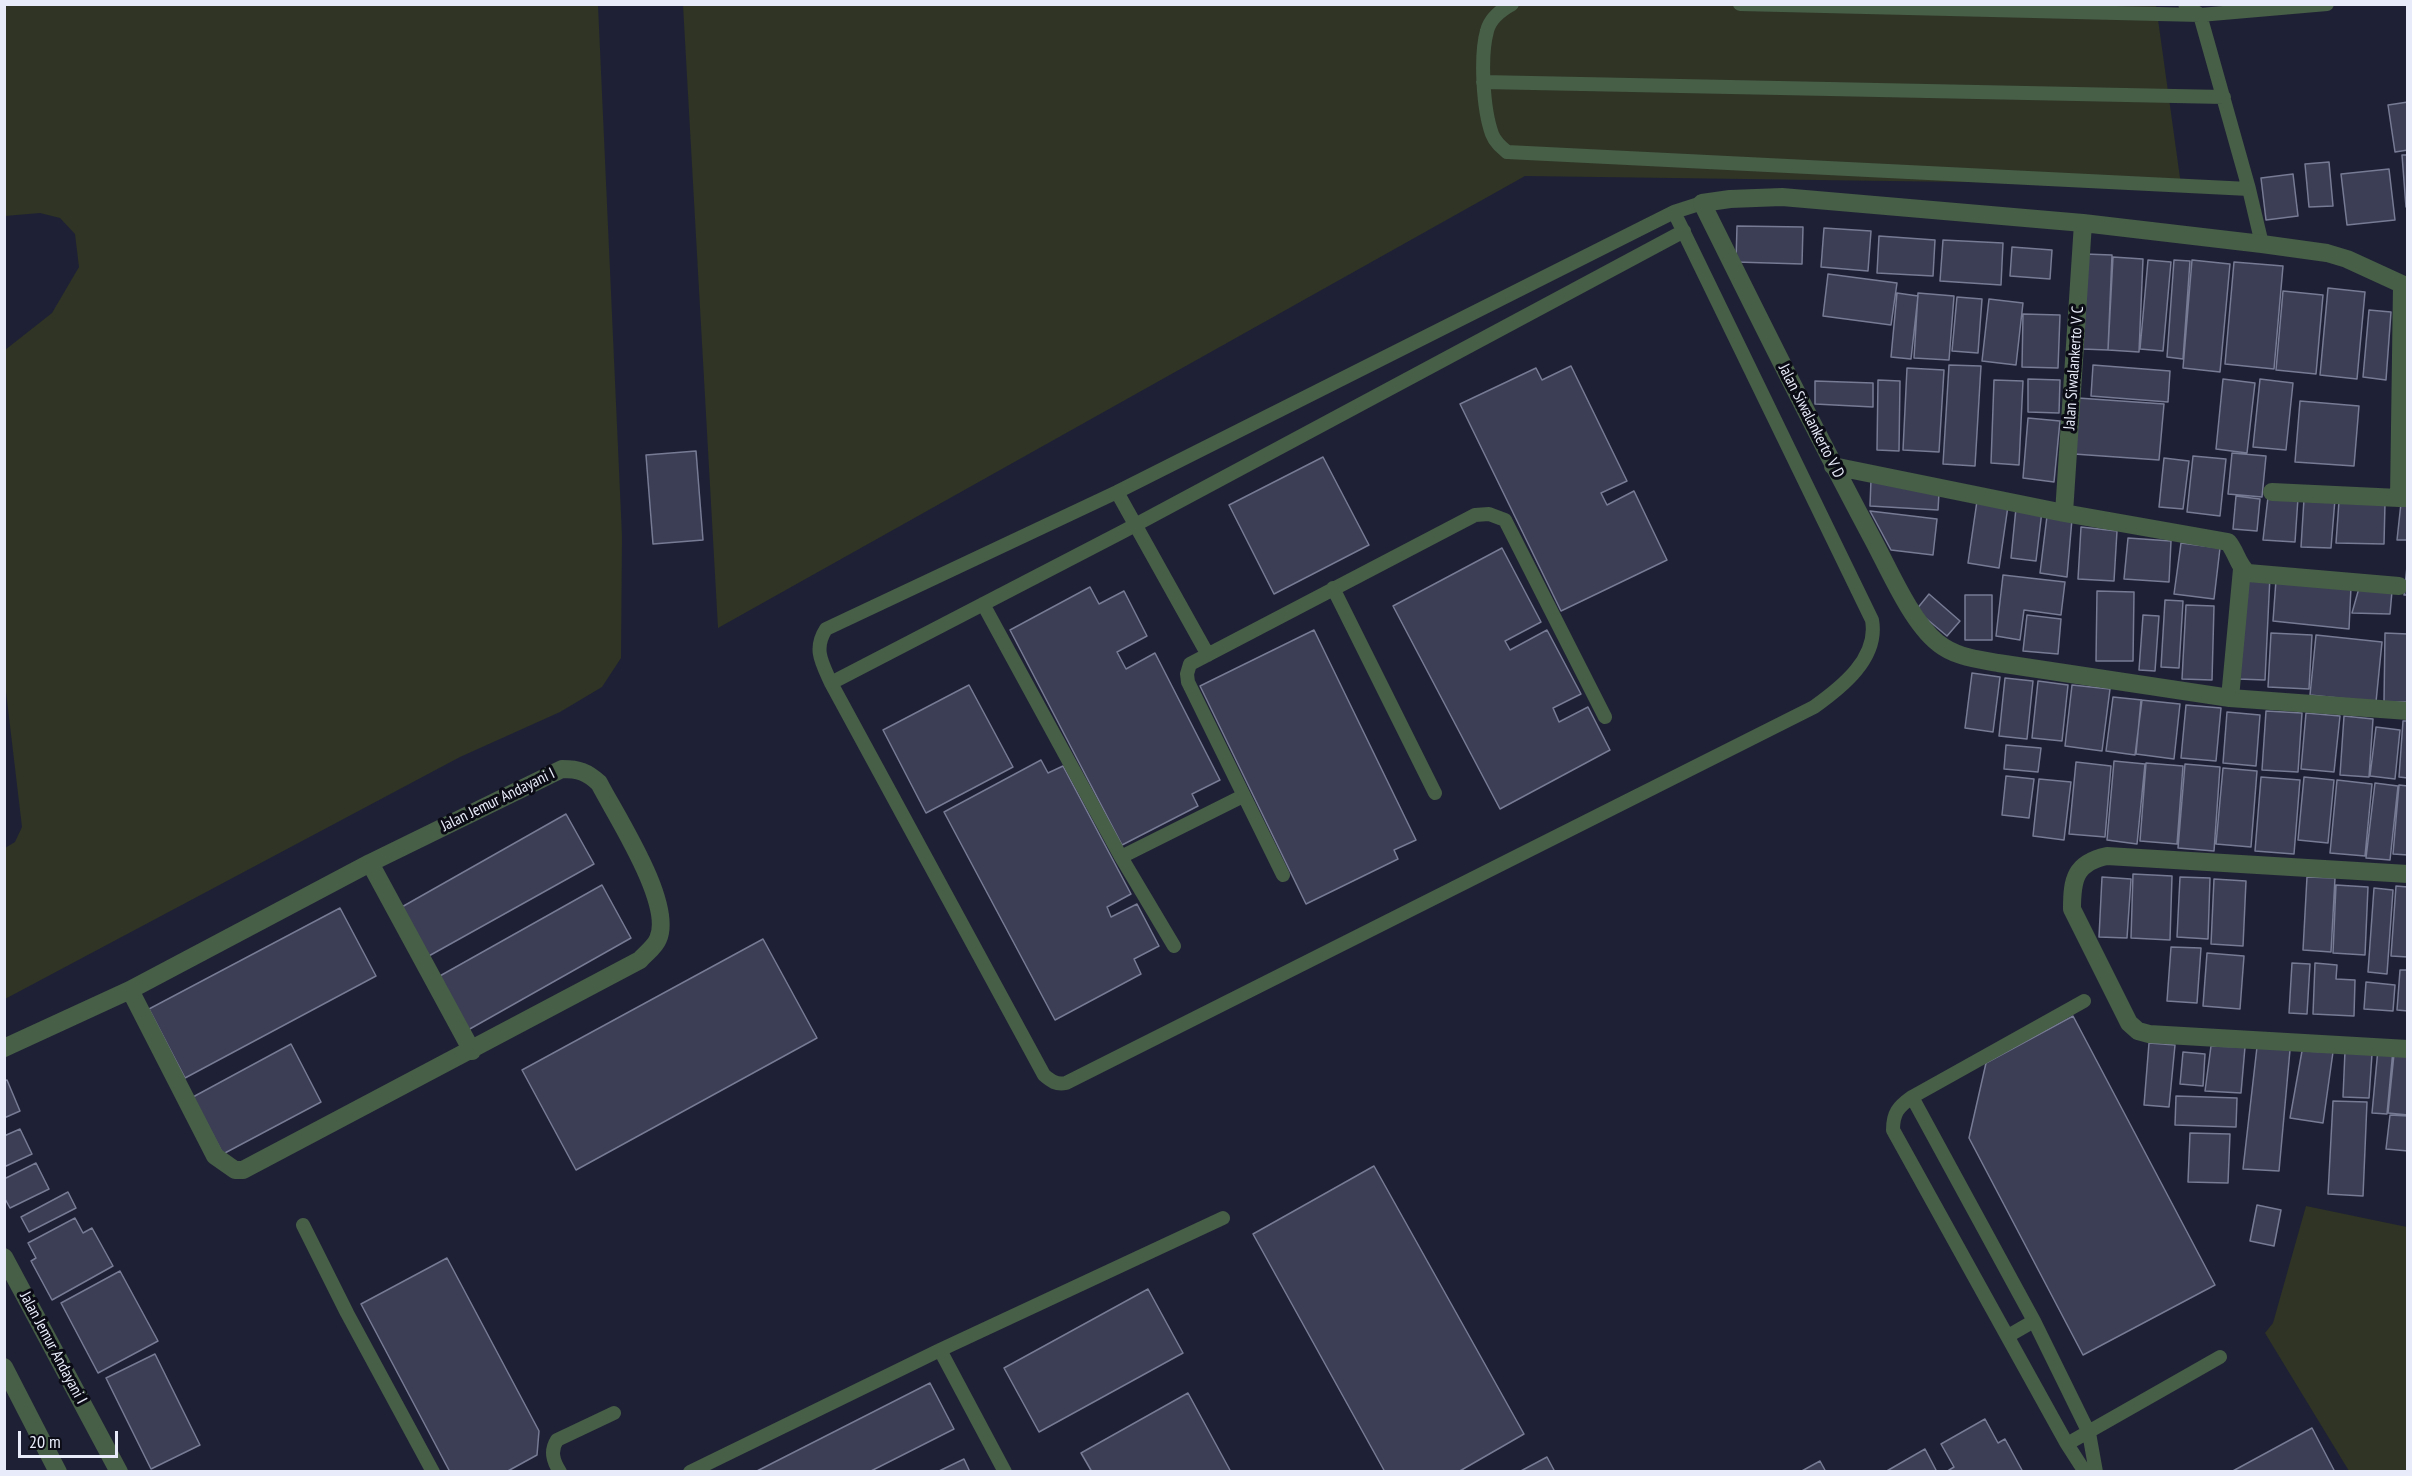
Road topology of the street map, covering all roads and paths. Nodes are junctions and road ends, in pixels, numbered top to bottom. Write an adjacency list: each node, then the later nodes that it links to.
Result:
1 (1512, 4): 6 (lane)
2 (1740, 4): 5 (lane)
3 (2185, 4): 5 (lane)
4 (2327, 4): 5 (lane)
5 (2200, 15): 7 (lane)
6 (1483, 82): 7 (lane); 8 (lane)
7 (2224, 97): 8 (lane)
8 (2248, 189): 13 (lane)
9 (1702, 203): 10 (lane); 11 (street); 15 (street, Jalan Siwalankerto V D)
10 (1674, 212): 12 (lane); 16 (lane)
11 (2084, 223): 13 (street); 19 (street, Jalan Siwalankerto V C)
12 (1684, 231): 20 (lane); 26 (lane)
13 (2262, 244): 14 (street)
14 (2405, 286): 18 (street)
15 (1833, 466): 19 (street); 27 (street, Jalan Siwalankerto V D)
16 (1117, 492): 20 (lane); 26 (lane)
17 (2272, 492): 18 (street)
18 (2403, 498)
19 (2064, 513): 21 (street)
20 (1134, 524): 24 (lane); 25 (lane)
21 (2242, 569): 22 (street); 27 (street)
22 (2398, 586)
23 (1333, 588): 25 (lane); 29 (lane); 30 (lane)
24 (983, 604): 26 (lane); 32 (lane)
25 (1208, 655): 31 (lane)
26 (831, 683)
27 (2230, 698): 28 (street, Jalan Siwalankerto V D)
28 (2408, 711)
29 (1605, 717)
30 (1435, 793)
31 (1244, 796): 32 (lane); 34 (lane)
32 (1121, 857): 36 (lane)
33 (370, 863): 37 (street, Jalan Jemur Andayani I); 41 (street); 41 (street, Jalan Jemur Andayani I)
34 (1283, 874)
35 (2408, 874): 40 (street)
36 (1174, 946)
37 (130, 990): 39 (street, Jalan Jemur Andayani I); 41 (street, Jalan Jemur Andayani I)
38 (2084, 1001): 42 (lane)
39 (4, 1048)
40 (2408, 1049)
41 (472, 1051)
42 (1912, 1097): 46 (lane); 47 (lane)
43 (1222, 1218): 48 (lane)
44 (303, 1225): 56 (lane)
45 (4, 1257): 55 (street, Jalan Jemur Andayani I)
46 (2034, 1321): 47 (lane); 52 (lane)
47 (2008, 1336): 53 (lane)
48 (940, 1350): 58 (lane); 59 (lane)
49 (2220, 1357): 52 (lane)
50 (4, 1367): 54 (street)
51 (614, 1413): 57 (lane)
52 (2089, 1432): 53 (lane); 61 (lane)
53 (2067, 1444): 60 (lane)
54 (58, 1472)
55 (119, 1472)
56 (433, 1472)
57 (560, 1472)
58 (690, 1472)
59 (1005, 1472)
60 (2085, 1472)
61 (2096, 1472)

